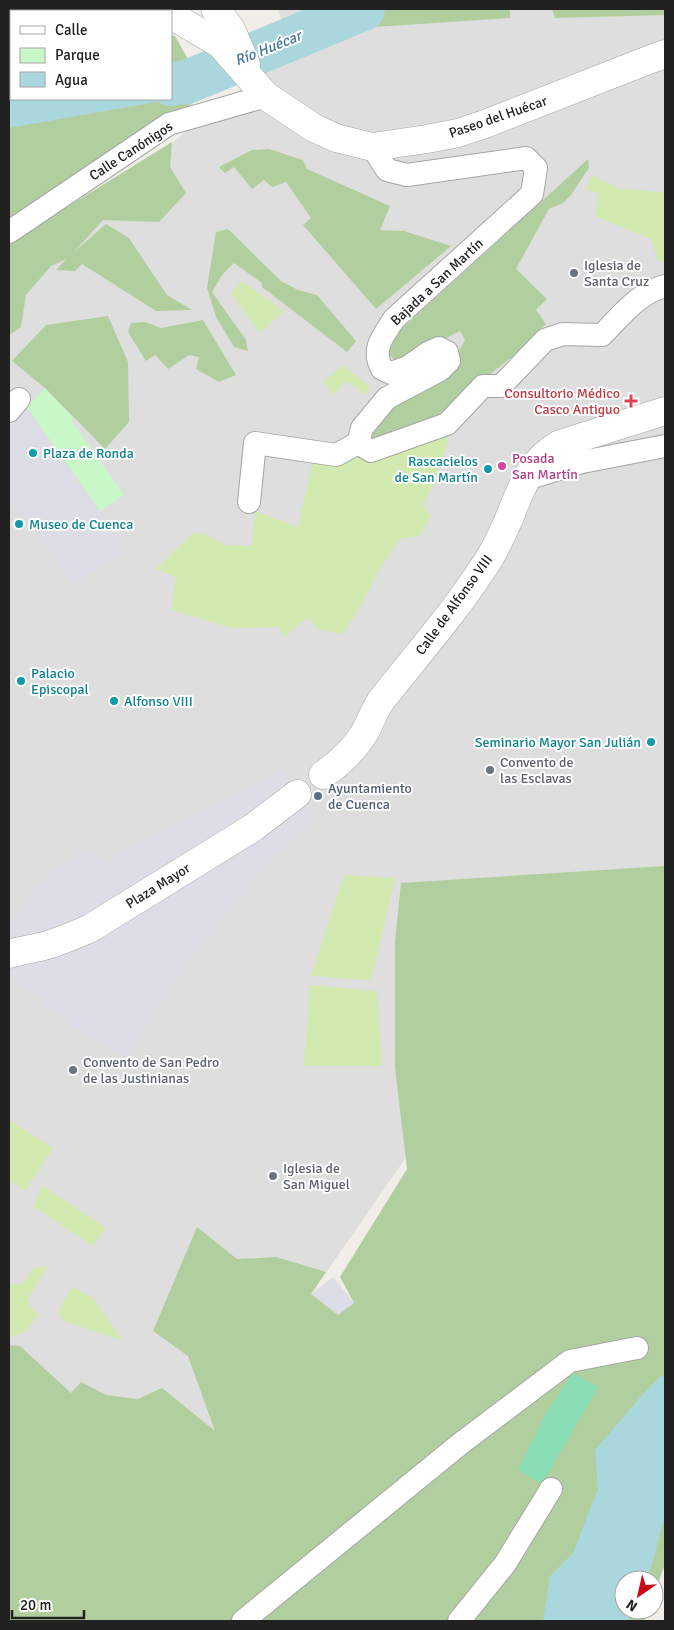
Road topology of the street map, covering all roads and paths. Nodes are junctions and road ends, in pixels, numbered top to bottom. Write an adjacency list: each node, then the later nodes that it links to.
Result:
1 (215, 9): 3 (street)
2 (172, 15): 3 (street)
3 (220, 38): 5 (street)
4 (665, 54): 6 (street, Paseo del Huécar)
5 (260, 89): 6 (street, Paseo del Huécar); 7 (street, Calle Canónigos)
6 (372, 147): 10 (street, Bajada a San Martín)
7 (9, 232)
8 (665, 286): 10 (street)
9 (665, 411): 12 (street, Calle de Alfonso VIII)
10 (358, 443): 13 (street)
11 (665, 446): 12 (street)
12 (526, 480): 14 (street, Calle de Alfonso VIII)
13 (249, 502)
14 (323, 775)
15 (297, 794): 16 (street, Plaza Mayor)
16 (9, 954)
17 (637, 1348): 19 (street)
18 (551, 1489): 20 (street)
19 (243, 1621)
20 (459, 1621)

